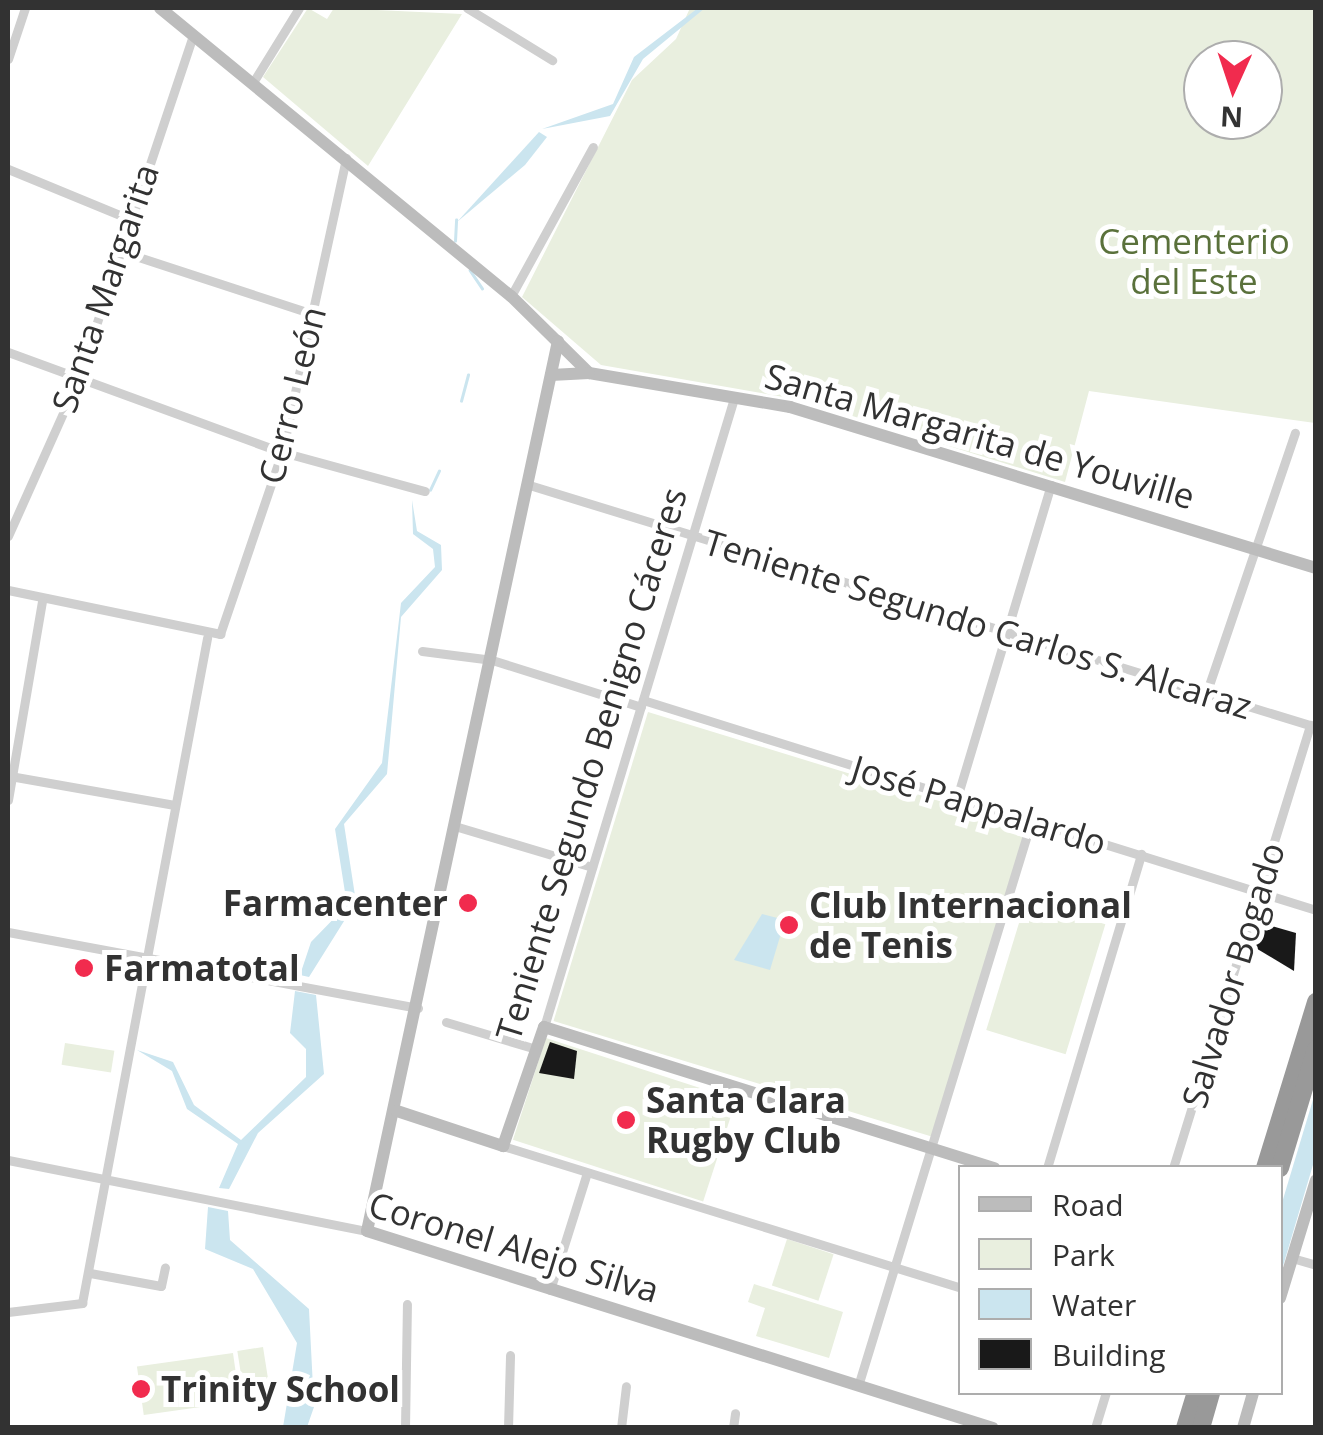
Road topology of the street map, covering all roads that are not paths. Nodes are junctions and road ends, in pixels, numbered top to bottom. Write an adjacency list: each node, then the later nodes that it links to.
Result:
1 (25, 8): 6 (street)
2 (160, 8): 5 (main road)
3 (299, 8): 8 (street)
4 (466, 8): 7 (street)
5 (194, 36): 8 (main road); 12 (street, Santa Margarita)
6 (8, 59)
7 (552, 60)
8 (252, 84): 10 (main road)
9 (593, 147): 14 (street)
10 (346, 158): 14 (main road); 15 (street, Cerro León)
11 (8, 170): 12 (street)
12 (127, 218): 13 (street, Santa Margarita)
13 (117, 250): 15 (street); 20 (street, Santa Margarita)
14 (511, 296): 16 (main road)
15 (313, 314): 23 (street, Cerro León)
16 (558, 341): 18 (main road); 19 (main road)
17 (8, 352): 20 (street)
18 (589, 373): 19 (main road, Santa Margarita de Youville); 21 (main road, Santa Margarita de Youville)
19 (551, 375): 24 (main road)
20 (78, 382): 23 (street); 27 (street, Santa Margarita)
21 (734, 398): 25 (main road, Santa Margarita de Youville); 28 (street, Teniente Segundo Benigno Cáceres)
22 (1295, 433): 29 (street)
23 (282, 452): 26 (street); 34 (street, Cerro León)
24 (526, 484): 28 (street, Teniente Segundo Carlos S. Alcaraz); 36 (main road)
25 (1051, 485): 29 (main road, Santa Margarita de Youville); 33 (street)
26 (425, 491)
27 (8, 536)
28 (692, 536): 33 (street, Teniente Segundo Carlos S. Alcaraz); 38 (street, Teniente Segundo Benigno Cáceres)
29 (1254, 548): 30 (main road, Santa Margarita de Youville); 37 (street)
30 (1316, 568)
31 (8, 590): 32 (street)
32 (42, 601): 34 (street); 40 (street)
33 (1008, 634): 37 (street, Teniente Segundo Carlos S. Alcaraz); 42 (street)
34 (207, 638): 43 (street)
35 (422, 651): 36 (street, José Pappalardo)
36 (492, 660): 38 (street, José Pappalardo); 45 (main road)
37 (1206, 694): 39 (street, Teniente Segundo Carlos S. Alcaraz)
38 (642, 703): 42 (street, José Pappalardo); 47 (street, Teniente Segundo Benigno Cáceres)
39 (1313, 726): 48 (street, Salvador Bogado)
40 (10, 776): 41 (street); 43 (street)
41 (8, 800)
42 (956, 801): 44 (street, José Pappalardo)
43 (174, 805): 51 (street)
44 (1030, 822): 46 (street, José Pappalardo); 60 (street)
45 (458, 827): 47 (street); 53 (main road)
46 (1141, 854): 48 (street, José Pappalardo); 63 (street)
47 (592, 867): 55 (street, Teniente Segundo Benigno Cáceres)
48 (1260, 892): 49 (street, José Pappalardo); 64 (street, Salvador Bogado)
49 (1316, 910)
50 (8, 932): 51 (street)
51 (147, 956): 53 (street); 68 (street)
52 (1316, 1002): 65 (highway)
53 (418, 1008): 58 (main road)
54 (446, 1022): 56 (street)
55 (544, 1027): 56 (main road, Teniente Segundo Benigno Cáceres); 60 (main road)
56 (536, 1049): 59 (main road, Teniente Segundo Benigno Cáceres)
57 (1316, 1049): 66 (highway)
58 (396, 1111): 59 (main road); 70 (main road)
59 (503, 1146): 67 (street)
60 (932, 1148): 62 (main road); 74 (street)
61 (8, 1160): 68 (street, Coronel Alejo Silva)
62 (985, 1165)
63 (1048, 1165)
64 (1174, 1165)
65 (1266, 1165)
66 (1281, 1165)
67 (587, 1173): 74 (street); 78 (street)
68 (107, 1177): 70 (street, Coronel Alejo Silva); 75 (street)
69 (1316, 1180): 71 (main road)
70 (366, 1231): 78 (main road, Coronel Alejo Silva)
71 (1292, 1258): 72 (street); 77 (main road)
72 (1316, 1265)
73 (164, 1267): 75 (street)
74 (895, 1268): 76 (street); 83 (street)
75 (90, 1272): 80 (street)
76 (958, 1287)
77 (1283, 1288)
78 (550, 1290): 83 (main road, Coronel Alejo Silva)
79 (407, 1304): 89 (street)
80 (8, 1312)
81 (510, 1355): 90 (street)
82 (626, 1386): 91 (street)
83 (858, 1386): 88 (main road, Coronel Alejo Silva)
84 (1105, 1395): 94 (street)
85 (1252, 1395): 97 (main road)
86 (1205, 1396): 95 (highway); 96 (highway)
87 (735, 1414): 92 (street)
88 (966, 1423): 93 (main road, Coronel Alejo Silva)
89 (405, 1428)
90 (508, 1428)
91 (622, 1428)
92 (733, 1428)
93 (993, 1428)
94 (1095, 1428)
95 (1186, 1428)
96 (1204, 1428)
97 (1242, 1428)

